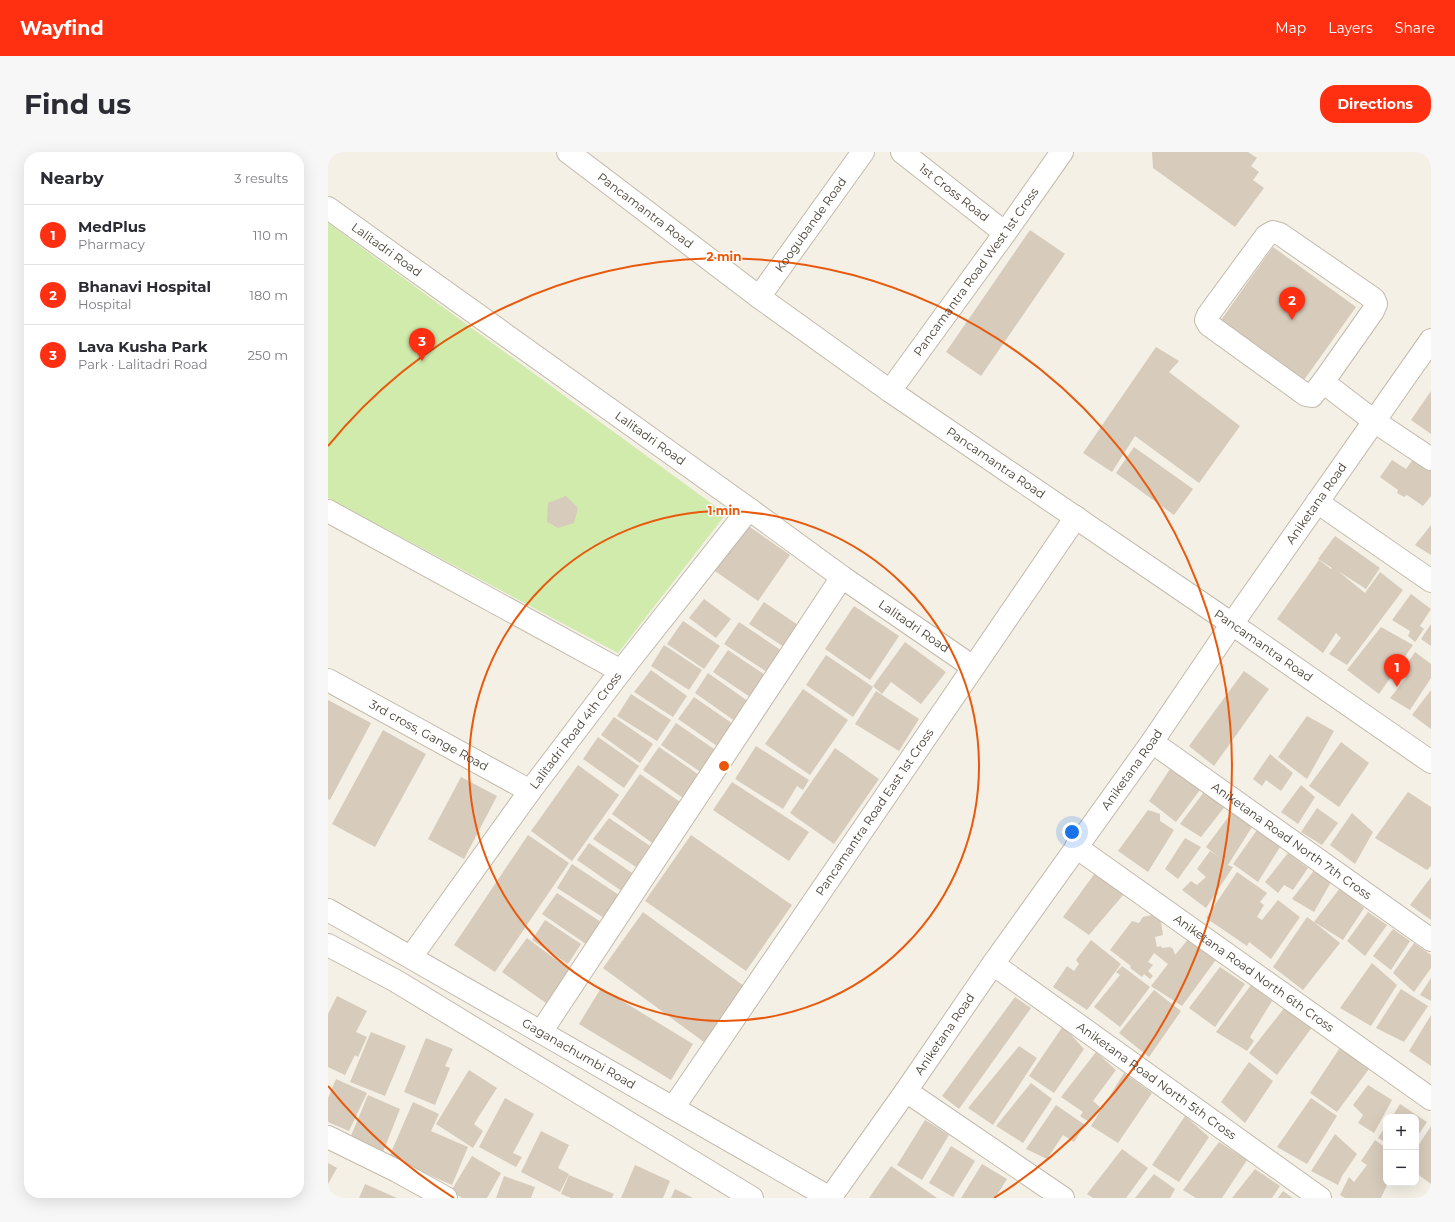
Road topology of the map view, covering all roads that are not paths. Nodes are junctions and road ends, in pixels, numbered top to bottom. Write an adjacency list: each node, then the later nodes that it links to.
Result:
1 (568, 152): 7 (street, Pancamantra Road)
2 (863, 152): 7 (street, Koogubande Road)
3 (902, 152): 6 (street, 1st Cross Road)
4 (1062, 152): 6 (street, Pancamantra Road West 1st Cross)
5 (328, 208): 14 (street, Lalitadri Road)
6 (1005, 234): 10 (street, Pancamantra Road West 1st Cross)
7 (759, 297): 10 (street, Pancamantra Road)
8 (1431, 340): 11 (street, Aniketana Road)
9 (1323, 382): 9 (street); 11 (street)
10 (890, 391): 16 (street, Pancamantra Road)
11 (1374, 421): 12 (street); 13 (street, Aniketana Road)
12 (1431, 459)
13 (1317, 502): 18 (street); 19 (street, Aniketana Road)
14 (749, 509): 17 (street, Lalitadri Road); 21 (street, Lalitadri Road 4th Cross)
15 (328, 512): 21 (street)
16 (1076, 517): 19 (street, Pancamantra Road); 20 (street, Pancamantra Road East 1st Cross)
17 (842, 577): 20 (street, Lalitadri Road); 32 (street)
18 (1431, 581)
19 (1232, 624): 23 (street, Aniketana Road); 24 (street, Pancamantra Road)
20 (973, 667): 35 (street, Pancamantra Road East 1st Cross)
21 (621, 671): 25 (street, Lalitadri Road 4th Cross)
22 (328, 680): 25 (street, 3rd cross, Gange Road)
23 (1152, 742): 26 (street, Aniketana Road); 28 (street, Aniketana Road North 7th Cross)
24 (1431, 762)
25 (530, 791): 30 (street, Lalitadri Road 4th Cross)
26 (1076, 846): 31 (street, Aniketana Road); 34 (street, Aniketana Road North 6th Cross)
27 (328, 910): 30 (street, Gaganachumbi Road)
28 (1431, 940)
29 (328, 945): 38 (street)
30 (411, 957): 32 (street, Gaganachumbi Road)
31 (993, 964): 33 (street, Aniketana Road); 41 (street, Aniketana Road North 5th Cross)
32 (541, 1032): 35 (street, Gaganachumbi Road)
33 (906, 1091): 39 (street, Aniketana Road); 40 (street)
34 (1431, 1099)
35 (674, 1108): 39 (street, Gaganachumbi Road)
36 (328, 1137): 37 (street)
37 (446, 1198)
38 (752, 1198)
39 (830, 1198)
40 (1063, 1198)
41 (1320, 1198)

